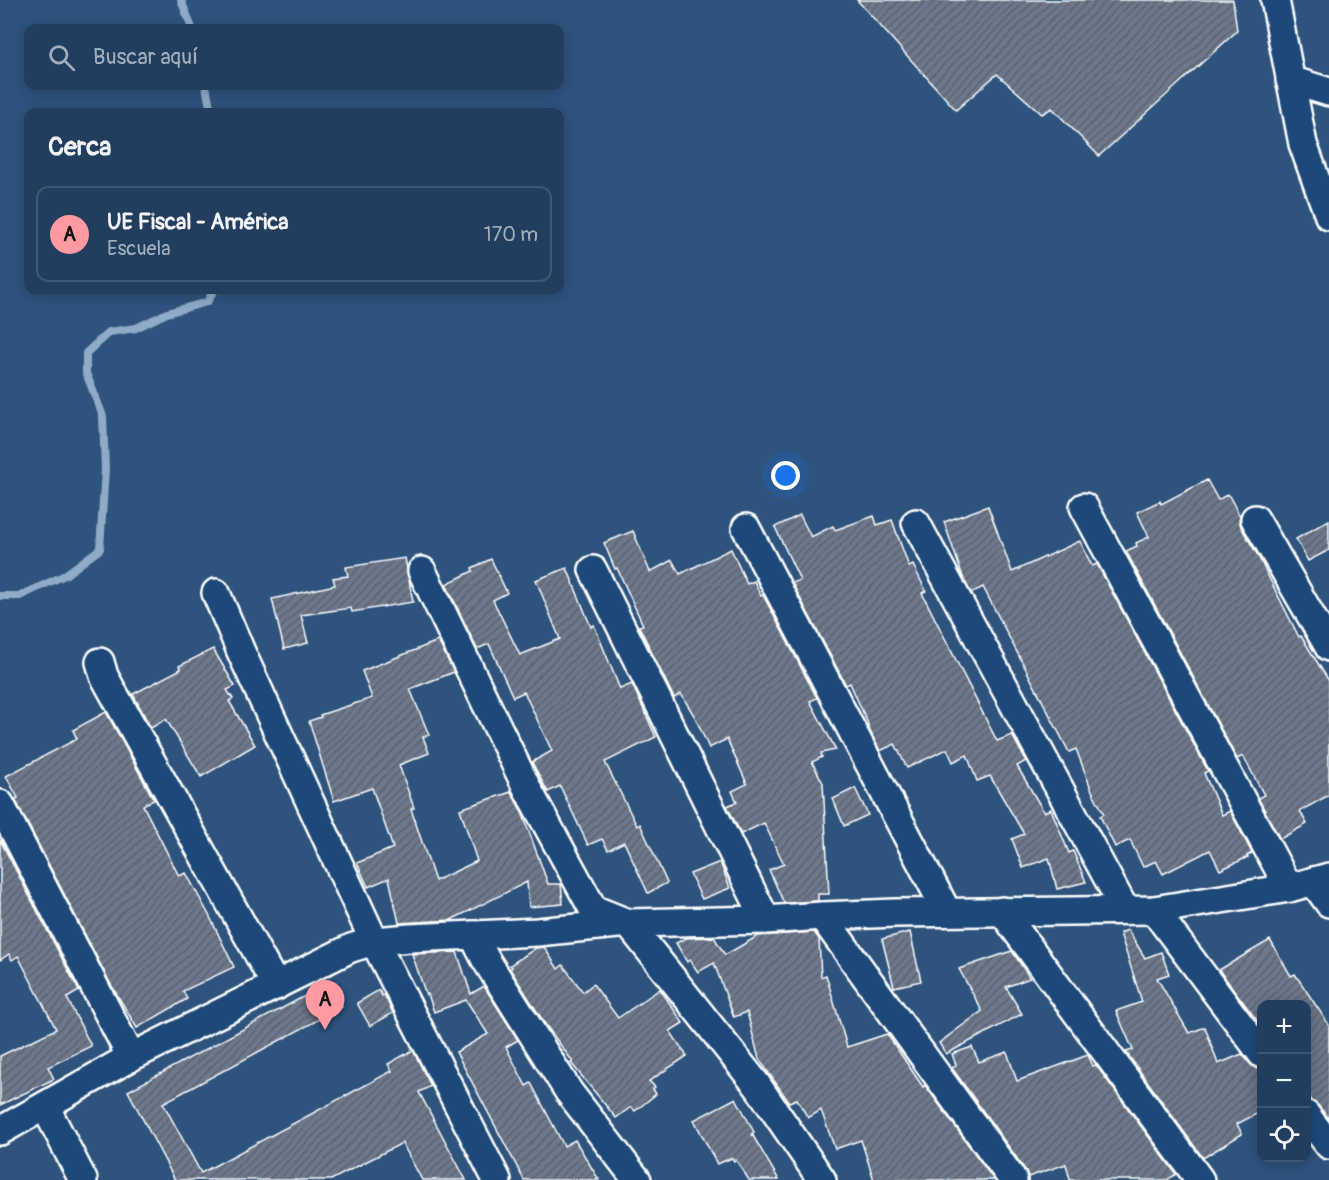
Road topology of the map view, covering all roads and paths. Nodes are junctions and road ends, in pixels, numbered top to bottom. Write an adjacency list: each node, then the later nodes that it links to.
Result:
1 (1275, 0): 2 (street)
2 (1290, 80): 3 (street); 4 (street)
3 (1329, 92)
4 (1329, 216)
5 (1084, 507): 15 (street)
6 (1255, 519): 12 (street)
7 (916, 523): 17 (street)
8 (746, 528): 20 (street)
9 (592, 570): 22 (street)
10 (422, 571): 23 (street)
11 (216, 592): 25 (street)
12 (1329, 647)
13 (100, 662): 26 (street)
14 (0, 804): 28 (street)
15 (1310, 882): 16 (street); 18 (street)
16 (1329, 903)
17 (1125, 910): 18 (street); 19 (street)
18 (1154, 910): 27 (street)
19 (1002, 911): 20 (street); 38 (street)
20 (946, 912): 21 (street)
21 (822, 916): 22 (street); 37 (street)
22 (766, 920): 23 (street)
23 (628, 923): 24 (street); 36 (street)
24 (473, 935): 25 (street); 35 (street)
25 (375, 941): 26 (street); 34 (street)
26 (276, 986): 28 (street)
27 (1257, 1047)
28 (131, 1057): 29 (street)
29 (45, 1106): 31 (street); 33 (street)
30 (1311, 1122): 32 (street)
31 (0, 1131)
32 (1329, 1145)
33 (83, 1180)
34 (497, 1180)
35 (637, 1180)
36 (822, 1180)
37 (1013, 1180)
38 (1200, 1180)

